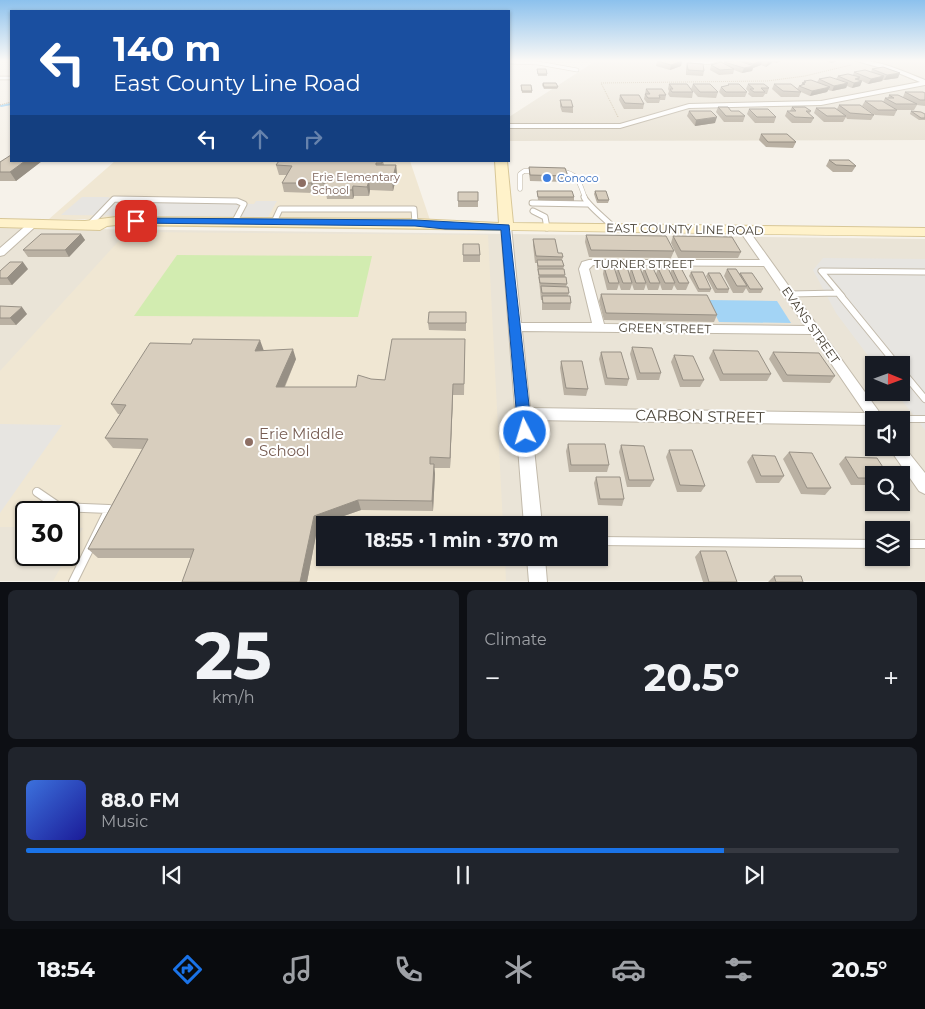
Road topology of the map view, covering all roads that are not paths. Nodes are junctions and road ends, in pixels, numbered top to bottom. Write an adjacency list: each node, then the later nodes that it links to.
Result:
1 (901, 87): 2 (street)
2 (510, 126)
3 (501, 162): 15 (main road)
4 (540, 171): 6 (lane)
5 (556, 171): 8 (lane)
6 (520, 189)
7 (532, 203): 8 (lane)
8 (587, 204): 17 (lane)
9 (533, 212): 16 (lane)
10 (235, 222): 13 (main road, EAST COUNTY LINE ROAD); 13 (lane); 14 (main road, EAST COUNTY LINE ROAD)
11 (0, 223): 12 (main road, EAST COUNTY LINE ROAD)
12 (33, 224): 13 (main road, EAST COUNTY LINE ROAD); 20 (street)
13 (90, 224): 14 (main road, EAST COUNTY LINE ROAD)
14 (445, 226): 15 (main road, EAST COUNTY LINE ROAD)
15 (506, 227): 16 (main road, EAST COUNTY LINE ROAD); 25 (street)
16 (547, 228): 17 (main road, EAST COUNTY LINE ROAD)
17 (614, 228): 18 (main road, EAST COUNTY LINE ROAD)
18 (744, 230): 19 (main road, EAST COUNTY LINE ROAD); 21 (street, EVANS STREET)
19 (925, 232)
20 (0, 253)
21 (768, 263): 24 (street, EVANS STREET); 26 (street, TURNER STREET)
22 (925, 272): 23 (lane)
23 (839, 293): 24 (lane); 28 (lane)
24 (790, 294): 27 (street, EVANS STREET)
25 (515, 327): 26 (street, GREEN STREET); 32 (street)
26 (599, 328): 27 (street, GREEN STREET)
27 (815, 330): 31 (street, EVANS STREET)
28 (890, 356)
29 (910, 381): 30 (lane)
30 (925, 399)
31 (872, 411)
32 (524, 414): 35 (street, CARBON STREET); 39 (street)
33 (910, 419): 34 (lane)
34 (925, 419)
35 (865, 420)
36 (903, 456): 37 (street)
37 (925, 486)
38 (37, 492): 45 (lane)
39 (532, 516)
40 (608, 541): 41 (lane)
41 (865, 544)
42 (910, 544): 43 (lane)
43 (925, 544)
44 (537, 566): 46 (street)
45 (73, 582)
46 (538, 582)

